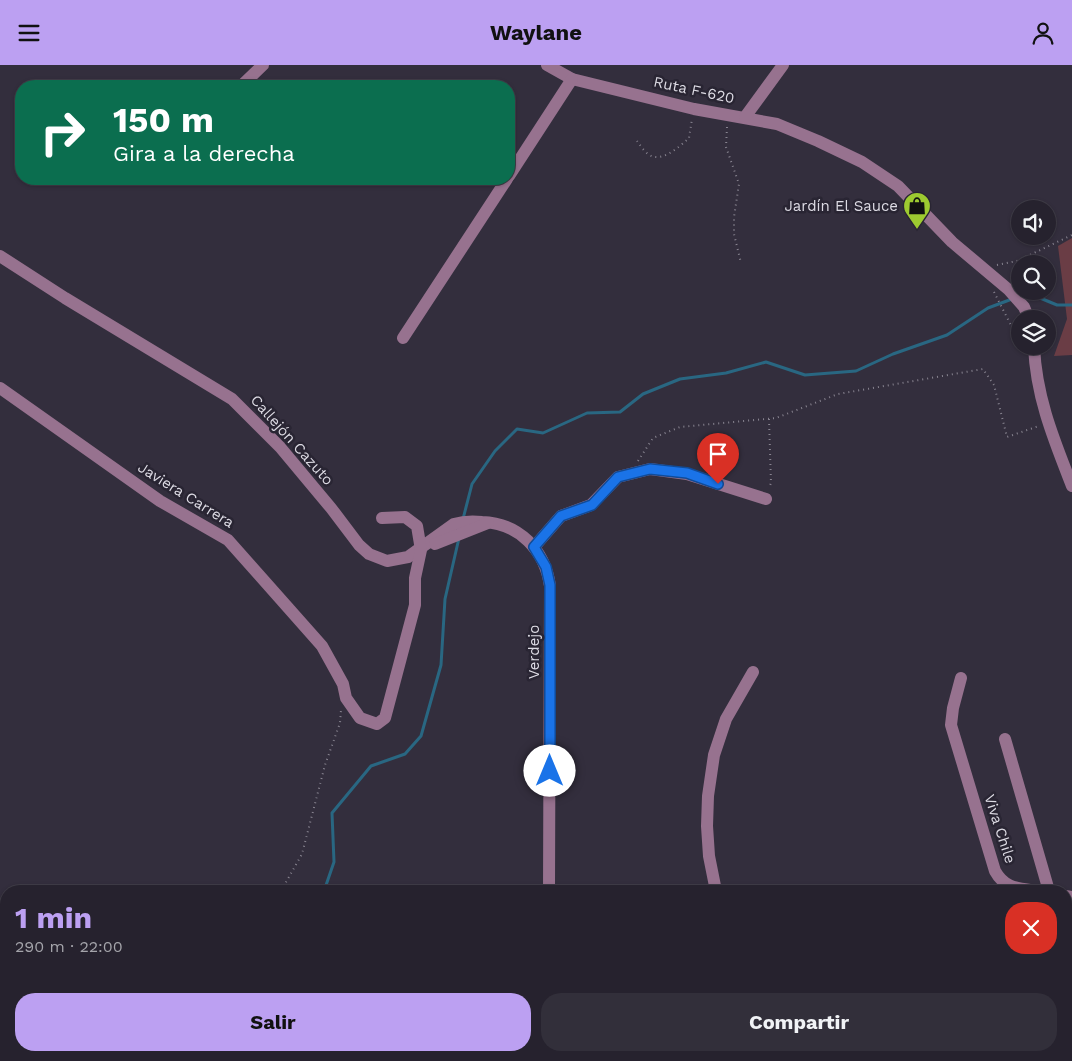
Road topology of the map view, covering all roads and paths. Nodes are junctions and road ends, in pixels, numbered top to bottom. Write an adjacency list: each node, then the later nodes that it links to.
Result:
1 (263, 65): 5 (street)
2 (547, 65): 4 (street, Ruta F-620)
3 (784, 65): 8 (street, Ruta F-620)
4 (572, 79): 6 (street, Ruta F-620); 10 (street)
5 (247, 80)
6 (694, 109): 7 (street, Ruta F-620); 9 (path)
7 (729, 115): 8 (street, Ruta F-620); 14 (path)
8 (744, 117): 15 (street)
9 (637, 141)
10 (515, 166)
11 (503, 185): 19 (street)
12 (1072, 235): 15 (path)
13 (0, 256): 30 (street, Callejón Cazuto)
14 (741, 263)
15 (986, 271): 17 (street)
16 (994, 292): 18 (path)
17 (1025, 310)
18 (1011, 325)
19 (403, 338)
20 (1034, 355): 23 (street)
21 (0, 388): 30 (street, Javiera Carrera)
22 (769, 419): 23 (path); 24 (path); 26 (path)
23 (1049, 423): 25 (street)
24 (631, 474): 26 (street); 29 (street)
25 (1072, 486)
26 (766, 499)
27 (382, 518): 30 (street)
28 (490, 522): 29 (street, Verdejo); 30 (street, Callejón Cazuto)
29 (534, 547): 36 (street, Verdejo)
30 (420, 550)
31 (753, 672): 37 (street)
32 (961, 678): 38 (street, Viva Chile)
33 (340, 723): 35 (path)
34 (1006, 739): 39 (street)
35 (284, 885)
36 (549, 885)
37 (715, 885)
38 (1007, 885)
39 (1047, 885)

